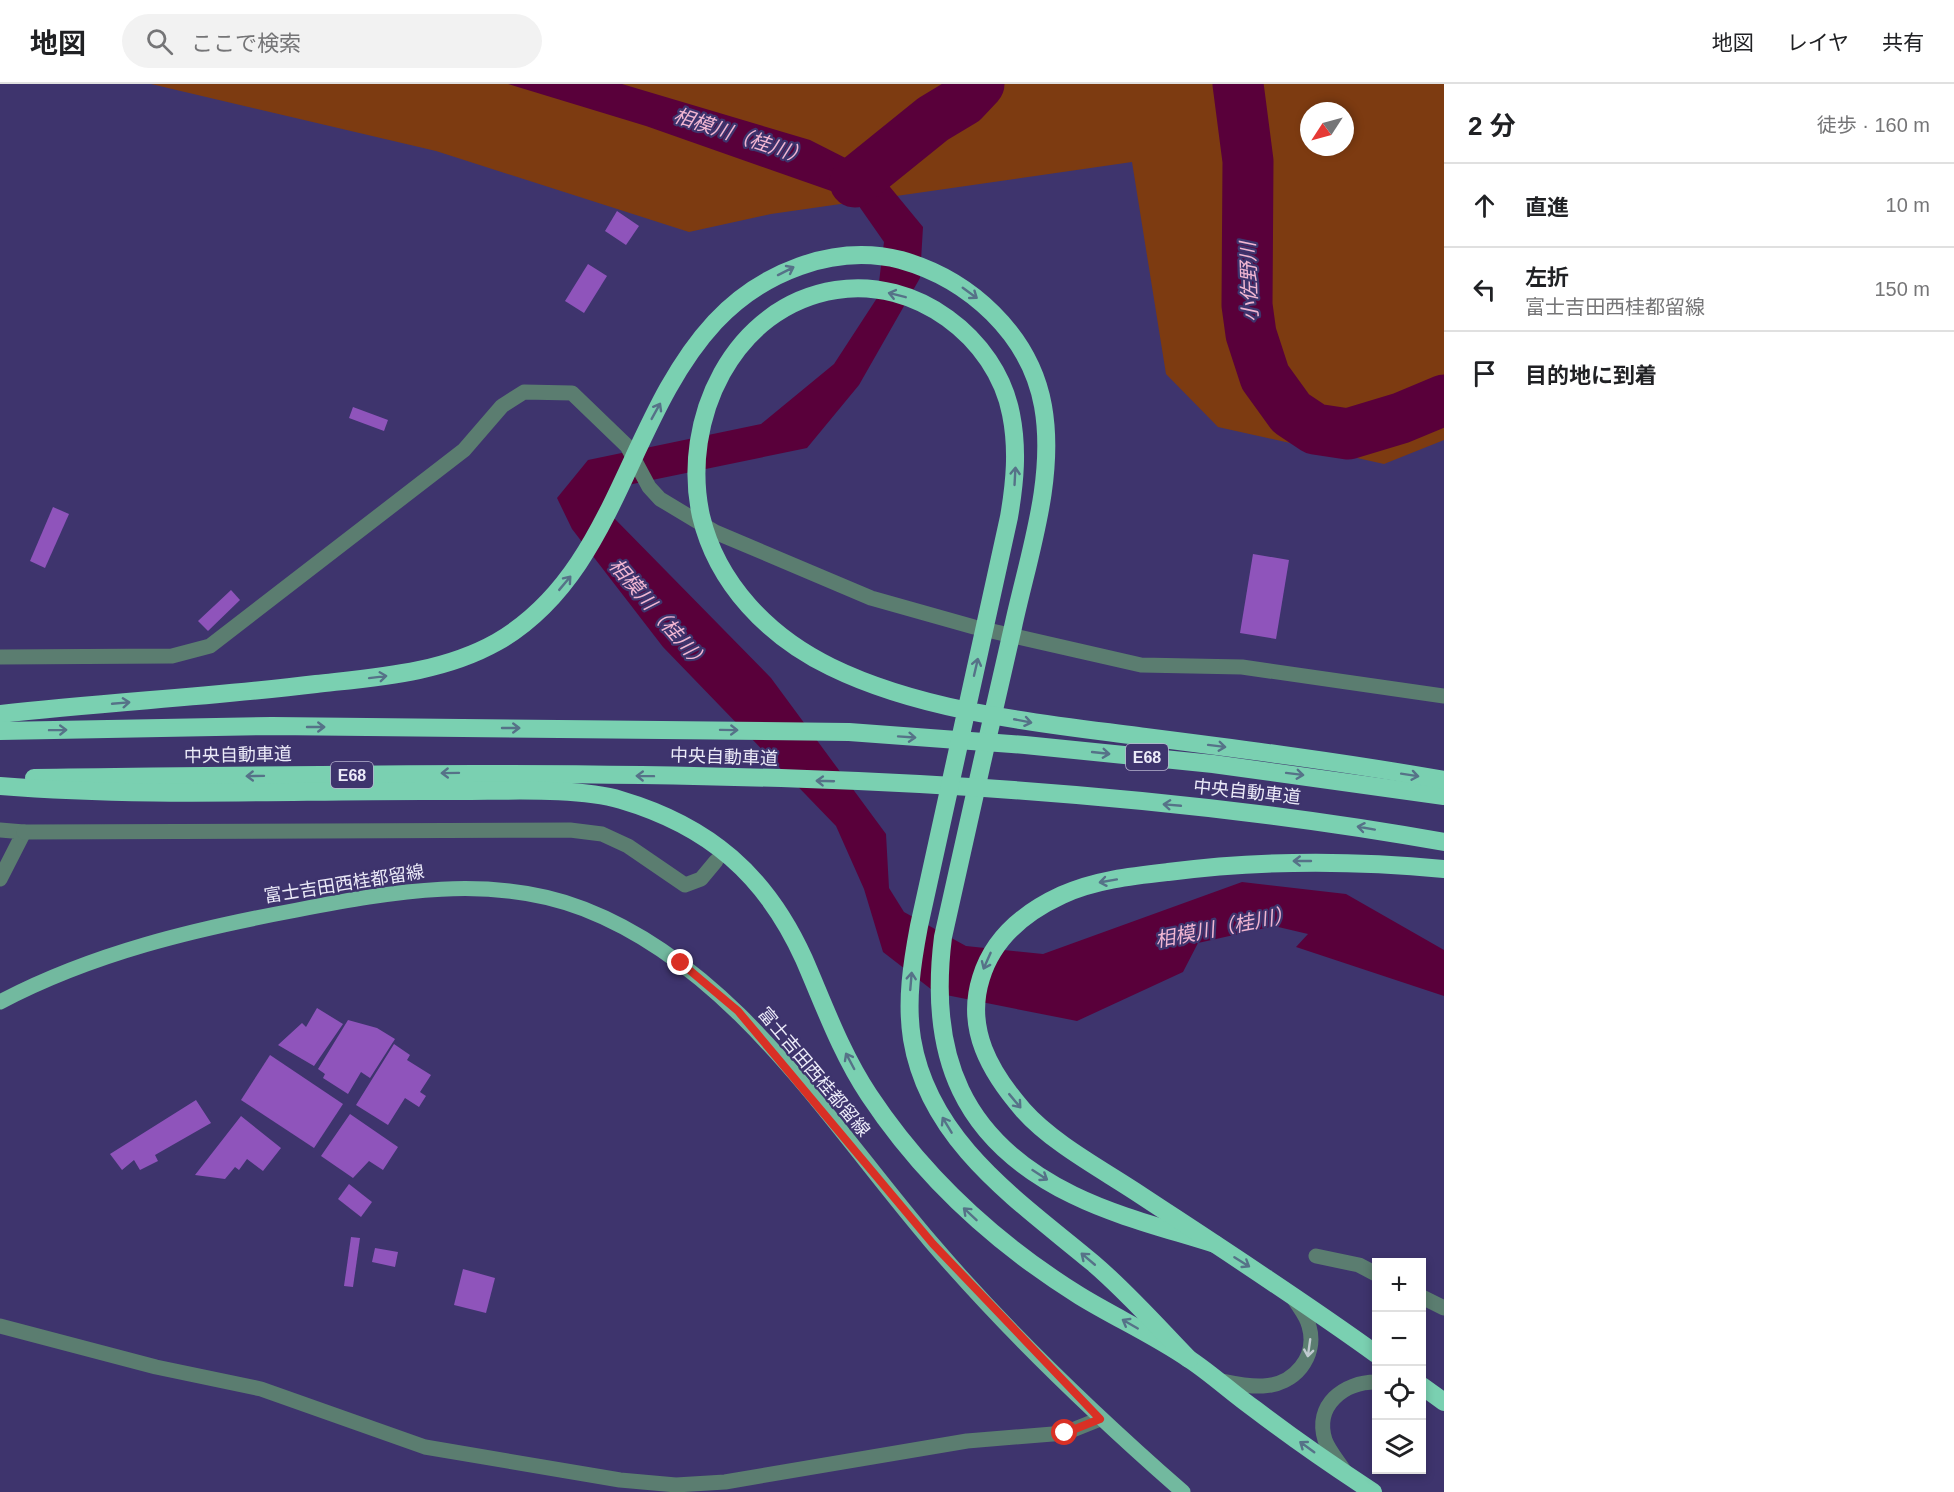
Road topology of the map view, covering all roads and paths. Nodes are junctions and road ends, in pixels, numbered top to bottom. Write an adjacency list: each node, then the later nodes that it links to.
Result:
1 (0, 657): 2 (street)
2 (1444, 696)
3 (0, 714): 16 (highway, one-way to 16)
4 (0, 731): 8 (highway, 中央自動車道 / E68, one-way to 8)
5 (0, 778): 11 (highway, 中央自動車道 / E68, one-way to 5)
6 (1444, 780): 24 (highway, one-way to 6)
7 (0, 786): 24 (highway, one-way to 7)
8 (1444, 796)
9 (0, 830): 10 (street)
10 (24, 832): 12 (street); 14 (street)
11 (1444, 842)
12 (716, 861)
13 (1444, 869): 16 (highway, one-way to 16)
14 (0, 879)
15 (0, 1002): 29 (main road, 富士吉田西桂都留線)
16 (1215, 1244): 19 (highway, one-way to 19)
17 (1316, 1256): 18 (street)
18 (1372, 1272)
19 (1292, 1295): 23 (highway); 25 (street, one-way to 25)
20 (1426, 1299): 21 (street)
21 (1444, 1308)
22 (0, 1326): 29 (street)
23 (1372, 1351)
24 (1190, 1359): 25 (highway)
25 (1217, 1380): 30 (highway, one-way to 25)
26 (1372, 1383): 30 (street)
27 (1426, 1390): 28 (highway)
28 (1444, 1402)
29 (1100, 1419): 31 (main road, 富士吉田西桂都留線)
30 (1346, 1474): 32 (highway)
31 (1183, 1492)
32 (1373, 1492)

